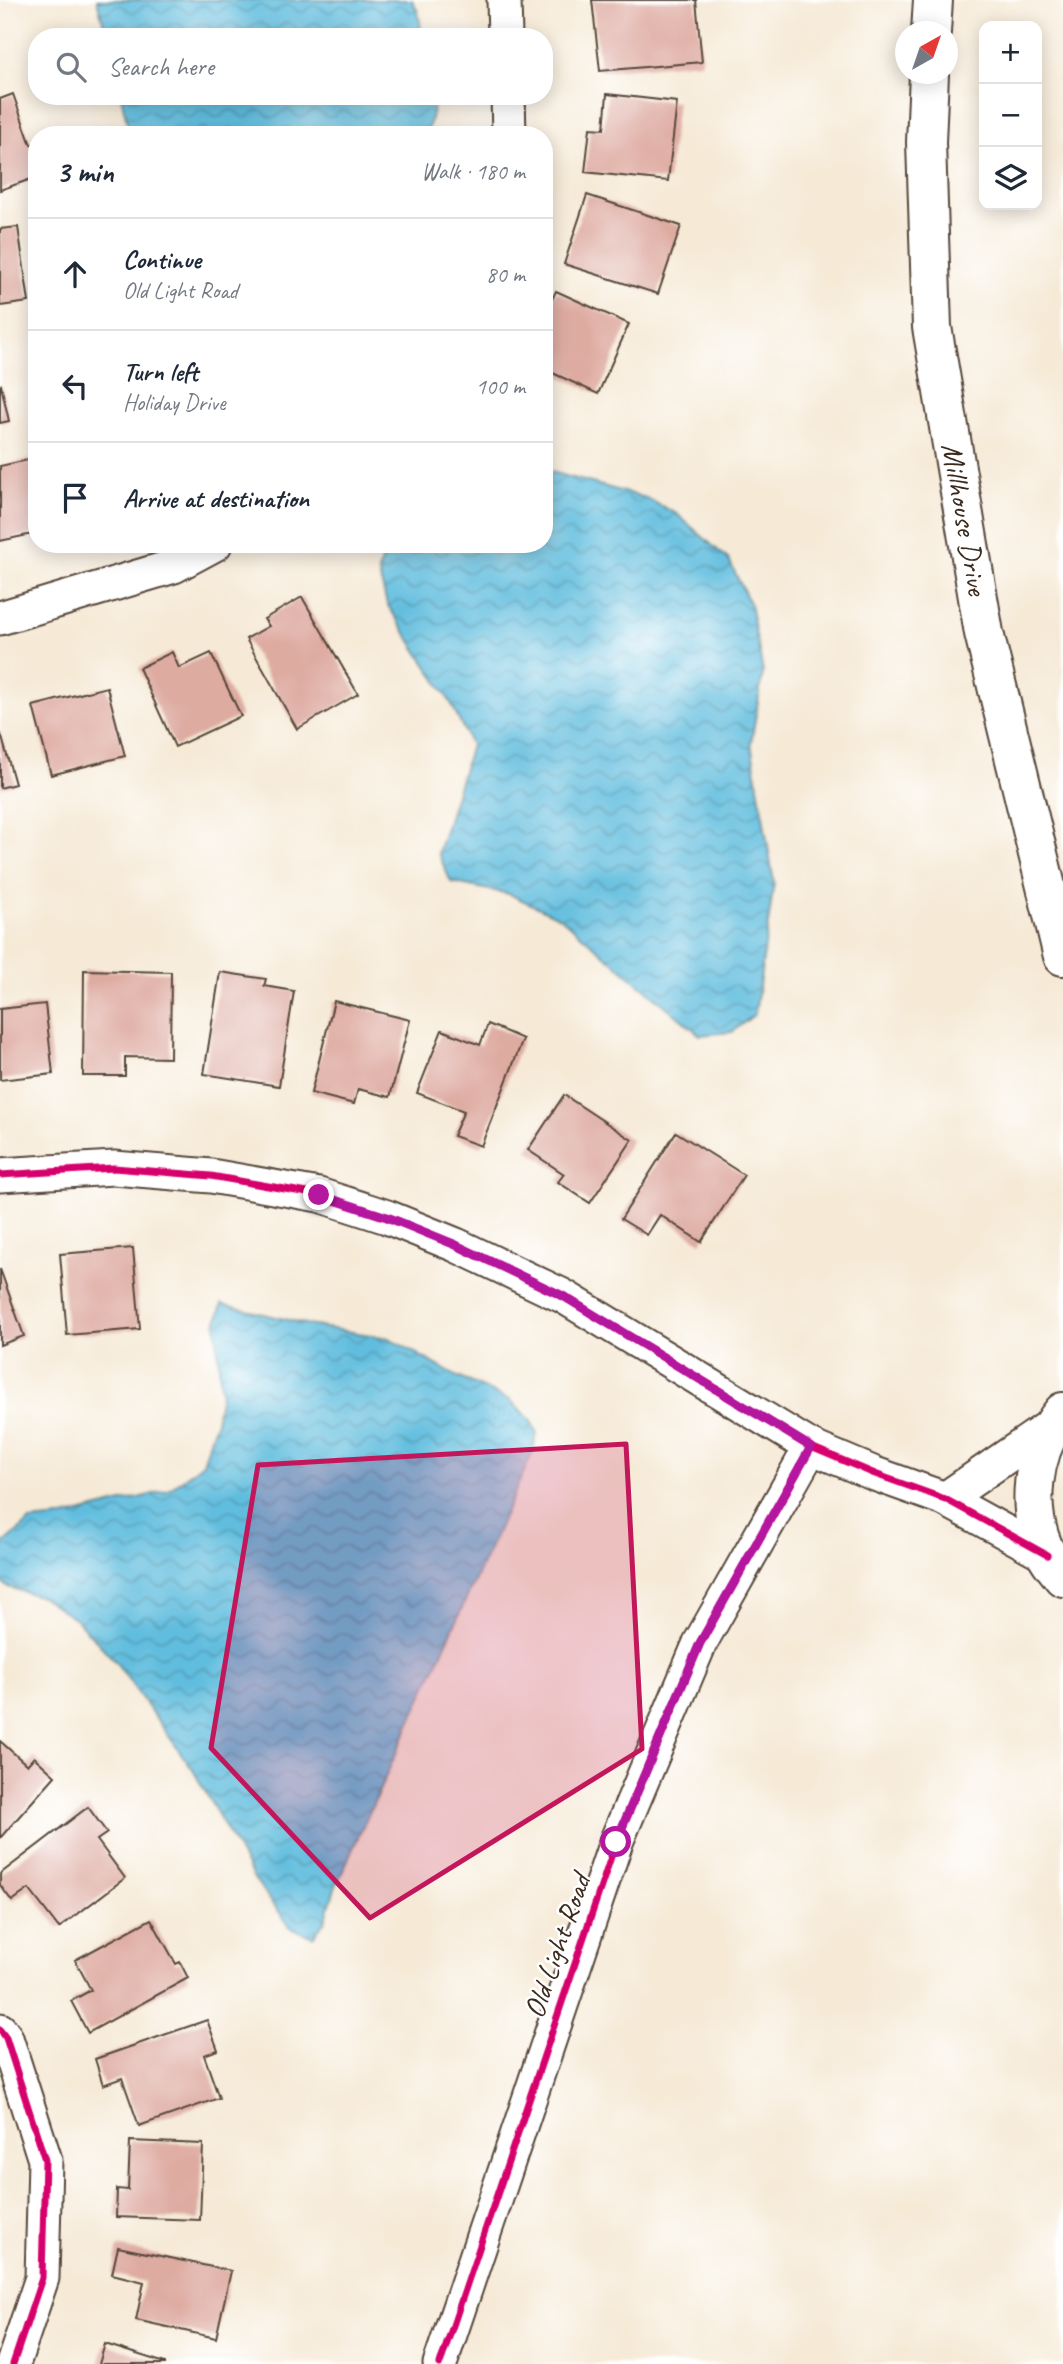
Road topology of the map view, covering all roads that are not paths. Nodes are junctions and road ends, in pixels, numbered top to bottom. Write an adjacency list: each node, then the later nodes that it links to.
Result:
1 (503, 0): 4 (street)
2 (933, 0): 3 (main road)
3 (932, 21)
4 (505, 28)
5 (929, 84): 10 (main road, Millhouse Drive)
6 (508, 105): 7 (street)
7 (509, 126)
8 (198, 553): 9 (street)
9 (0, 618)
10 (1063, 956)
11 (0, 1175): 13 (street)
12 (1058, 1418): 14 (street); 15 (main road)
13 (811, 1447): 14 (street); 18 (street, Old Light Road)
14 (945, 1499): 15 (street)
15 (1055, 1566)
16 (0, 2030): 17 (street)
17 (13, 2364)
18 (440, 2364)

